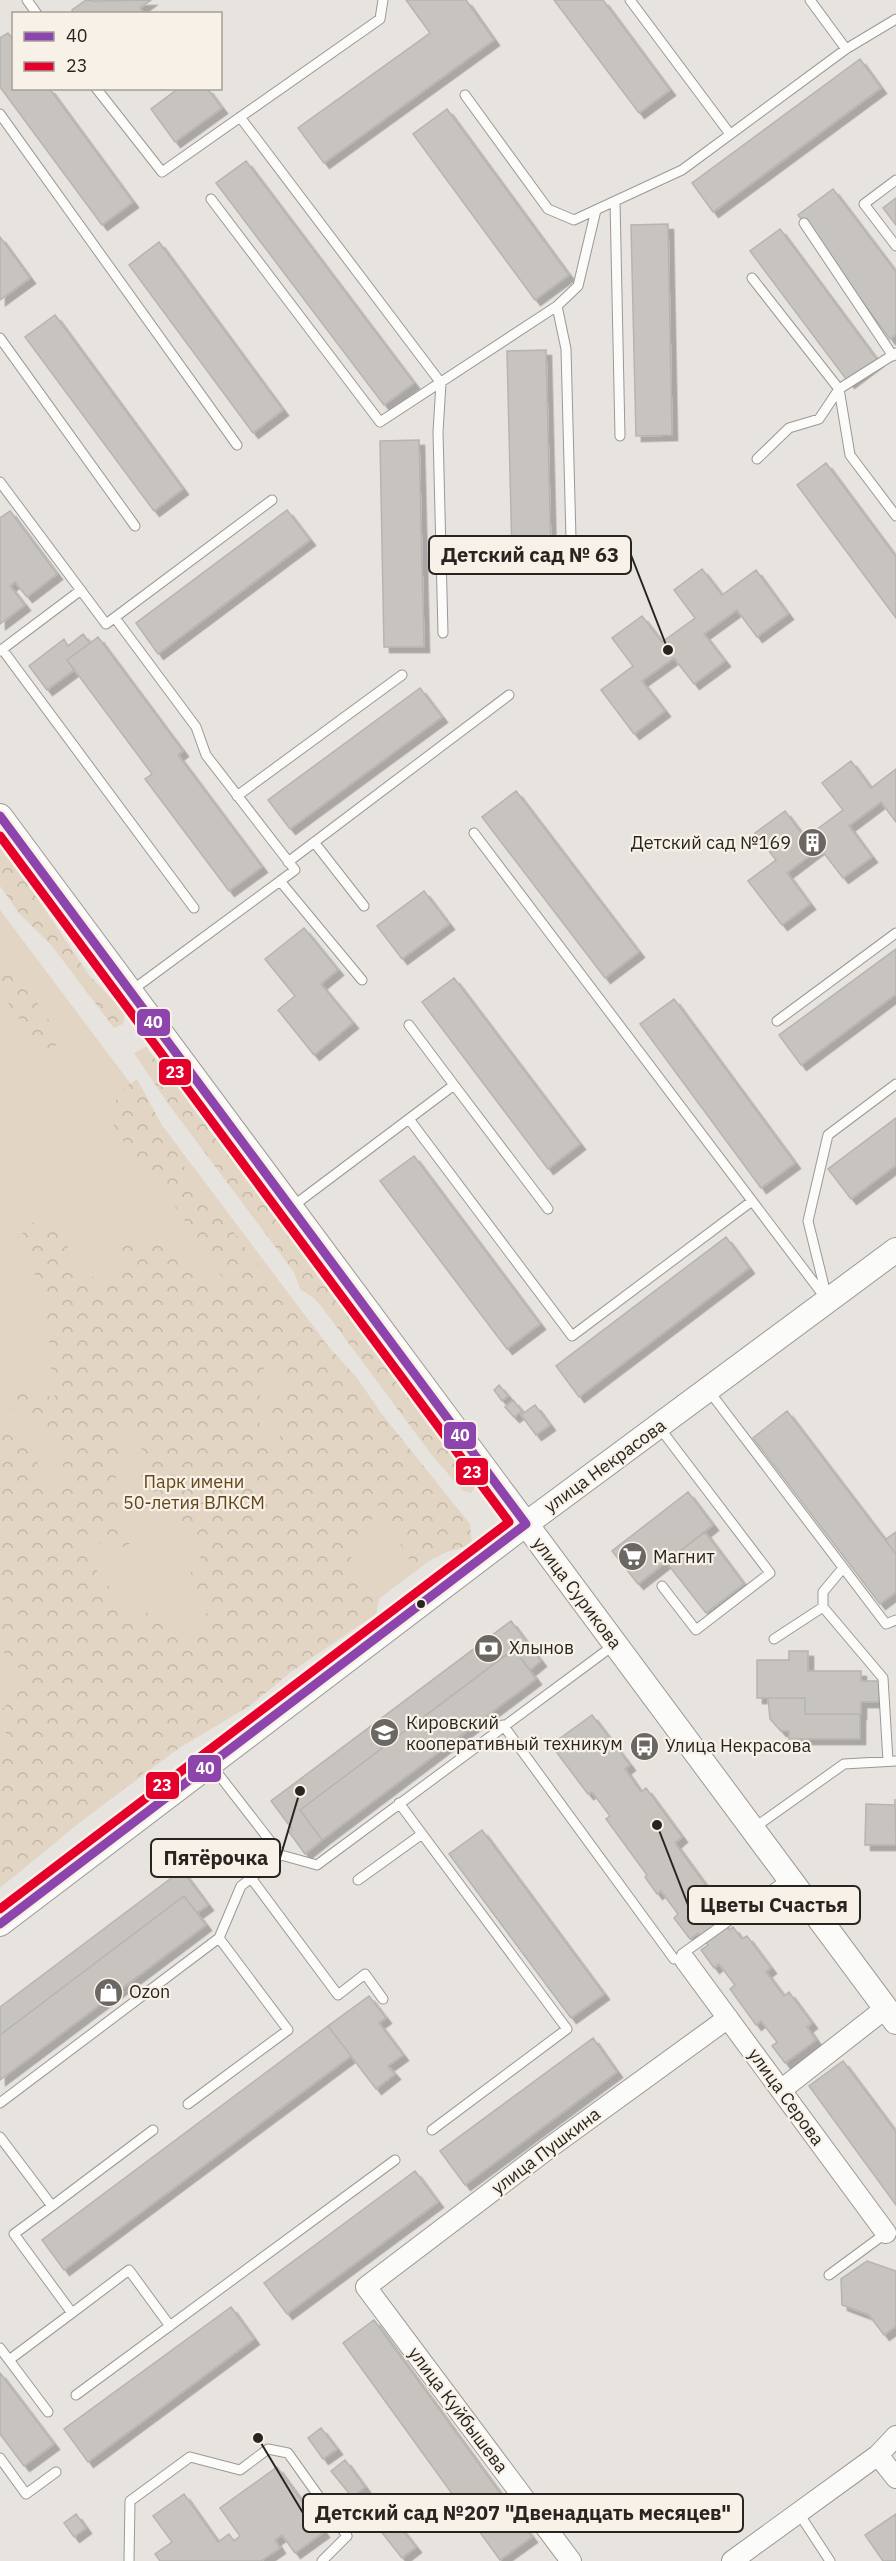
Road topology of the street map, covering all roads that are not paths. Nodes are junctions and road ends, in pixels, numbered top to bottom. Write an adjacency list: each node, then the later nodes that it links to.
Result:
1 (383, 0): 9 (lane)
2 (630, 0): 10 (lane)
3 (810, 0): 5 (lane)
4 (896, 19): 5 (lane)
5 (846, 49): 10 (lane)
6 (98, 90): 9 (lane)
7 (465, 95): 14 (lane)
8 (0, 114): 24 (lane)
9 (240, 117): 21 (lane)
10 (730, 134): 13 (lane)
11 (896, 180): 16 (lane)
12 (211, 199): 21 (lane)
13 (615, 201): 14 (lane); 23 (lane)
14 (596, 210): 18 (lane)
15 (804, 223): 20 (lane)
16 (896, 246)
17 (752, 278): 22 (lane)
18 (557, 306): 21 (lane); 30 (lane)
19 (0, 338): 29 (lane)
20 (894, 355): 22 (lane)
21 (441, 383): 33 (lane)
22 (839, 389): 25 (lane); 28 (lane)
23 (620, 436)
24 (237, 445)
25 (757, 459)
26 (0, 482): 31 (lane)
27 (272, 500): 32 (lane)
28 (896, 516)
29 (135, 526)
30 (571, 539)
31 (81, 590): 32 (lane); 34 (lane)
32 (115, 618): 37 (lane)
33 (443, 633)
34 (1, 650): 44 (lane)
35 (402, 675): 37 (lane)
36 (508, 696): 40 (lane)
37 (237, 796): 41 (lane)
38 (0, 816): 47 (street, улица Сурикова)
39 (474, 833): 53 (lane)
40 (314, 842): 41 (lane); 43 (lane)
41 (288, 862): 42 (lane)
42 (280, 881): 46 (lane); 47 (lane)
43 (364, 906)
44 (194, 908)
45 (896, 933): 48 (lane)
46 (362, 980)
47 (131, 990): 54 (street, улица Сурикова)
48 (777, 1021)
49 (409, 1025): 51 (lane)
50 (896, 1084): 57 (lane)
51 (454, 1085): 52 (lane); 55 (lane)
52 (409, 1119): 53 (lane); 54 (lane)
53 (752, 1201): 57 (lane)
54 (291, 1208): 60 (street, улица Сурикова)
55 (548, 1209)
56 (896, 1250): 57 (street, улица Некрасова)
57 (827, 1300): 58 (street, улица Некрасова)
58 (708, 1390): 59 (street, улица Некрасова); 61 (lane)
59 (659, 1427): 60 (street, улица Некрасова); 62 (lane)
60 (526, 1524): 66 (street, улица Сурикова); 69 (street, улица Некрасова)
61 (843, 1568): 63 (lane); 64 (lane)
62 (662, 1586)
63 (824, 1607): 65 (lane); 68 (lane)
64 (896, 1620)
65 (774, 1639)
66 (615, 1644): 67 (lane); 71 (street, улица Сурикова)
67 (503, 1725): 70 (lane); 79 (lane)
68 (892, 1761): 71 (lane)
69 (211, 1764): 73 (lane); 77 (street, улица Некрасова)
70 (399, 1803): 72 (lane); 73 (lane)
71 (753, 1829): 74 (street, улица Сурикова)
72 (422, 1833): 76 (lane); 87 (lane)
73 (281, 1855): 75 (lane)
74 (789, 1877): 79 (lane); 81 (street, улица Сурикова)
75 (251, 1878): 78 (lane); 80 (lane)
76 (358, 1880)
77 (0, 1924)
78 (219, 1938): 84 (lane); 85 (lane)
79 (680, 1958): 82 (street, улица Серова)
80 (383, 1999)
81 (891, 2015): 83 (street)
82 (728, 2018): 83 (street, улица Серова); 93 (street, улица Пушкина)
83 (781, 2090): 91 (street, улица Серова)
84 (0, 2103)
85 (188, 2104)
86 (153, 2130): 90 (lane)
87 (432, 2130)
88 (0, 2137): 90 (lane)
89 (395, 2160): 95 (lane)
90 (52, 2206): 94 (lane)
91 (886, 2234): 92 (lane)
92 (829, 2275)
93 (366, 2287): 108 (street, улица Куйбышева)
94 (72, 2313): 95 (lane); 97 (lane)
95 (170, 2325): 98 (lane)
96 (0, 2348): 97 (lane)
97 (9, 2360): 99 (lane)
98 (76, 2395)
99 (48, 2412)
100 (896, 2436): 101 (street)
101 (878, 2455): 104 (street); 105 (street)
102 (0, 2458): 103 (lane)
103 (56, 2472)
104 (896, 2478)
105 (798, 2512): 109 (street); 110 (lane)
106 (129, 2561): 107 (lane)
107 (322, 2561)
108 (571, 2561)
109 (732, 2561)
110 (830, 2561)

